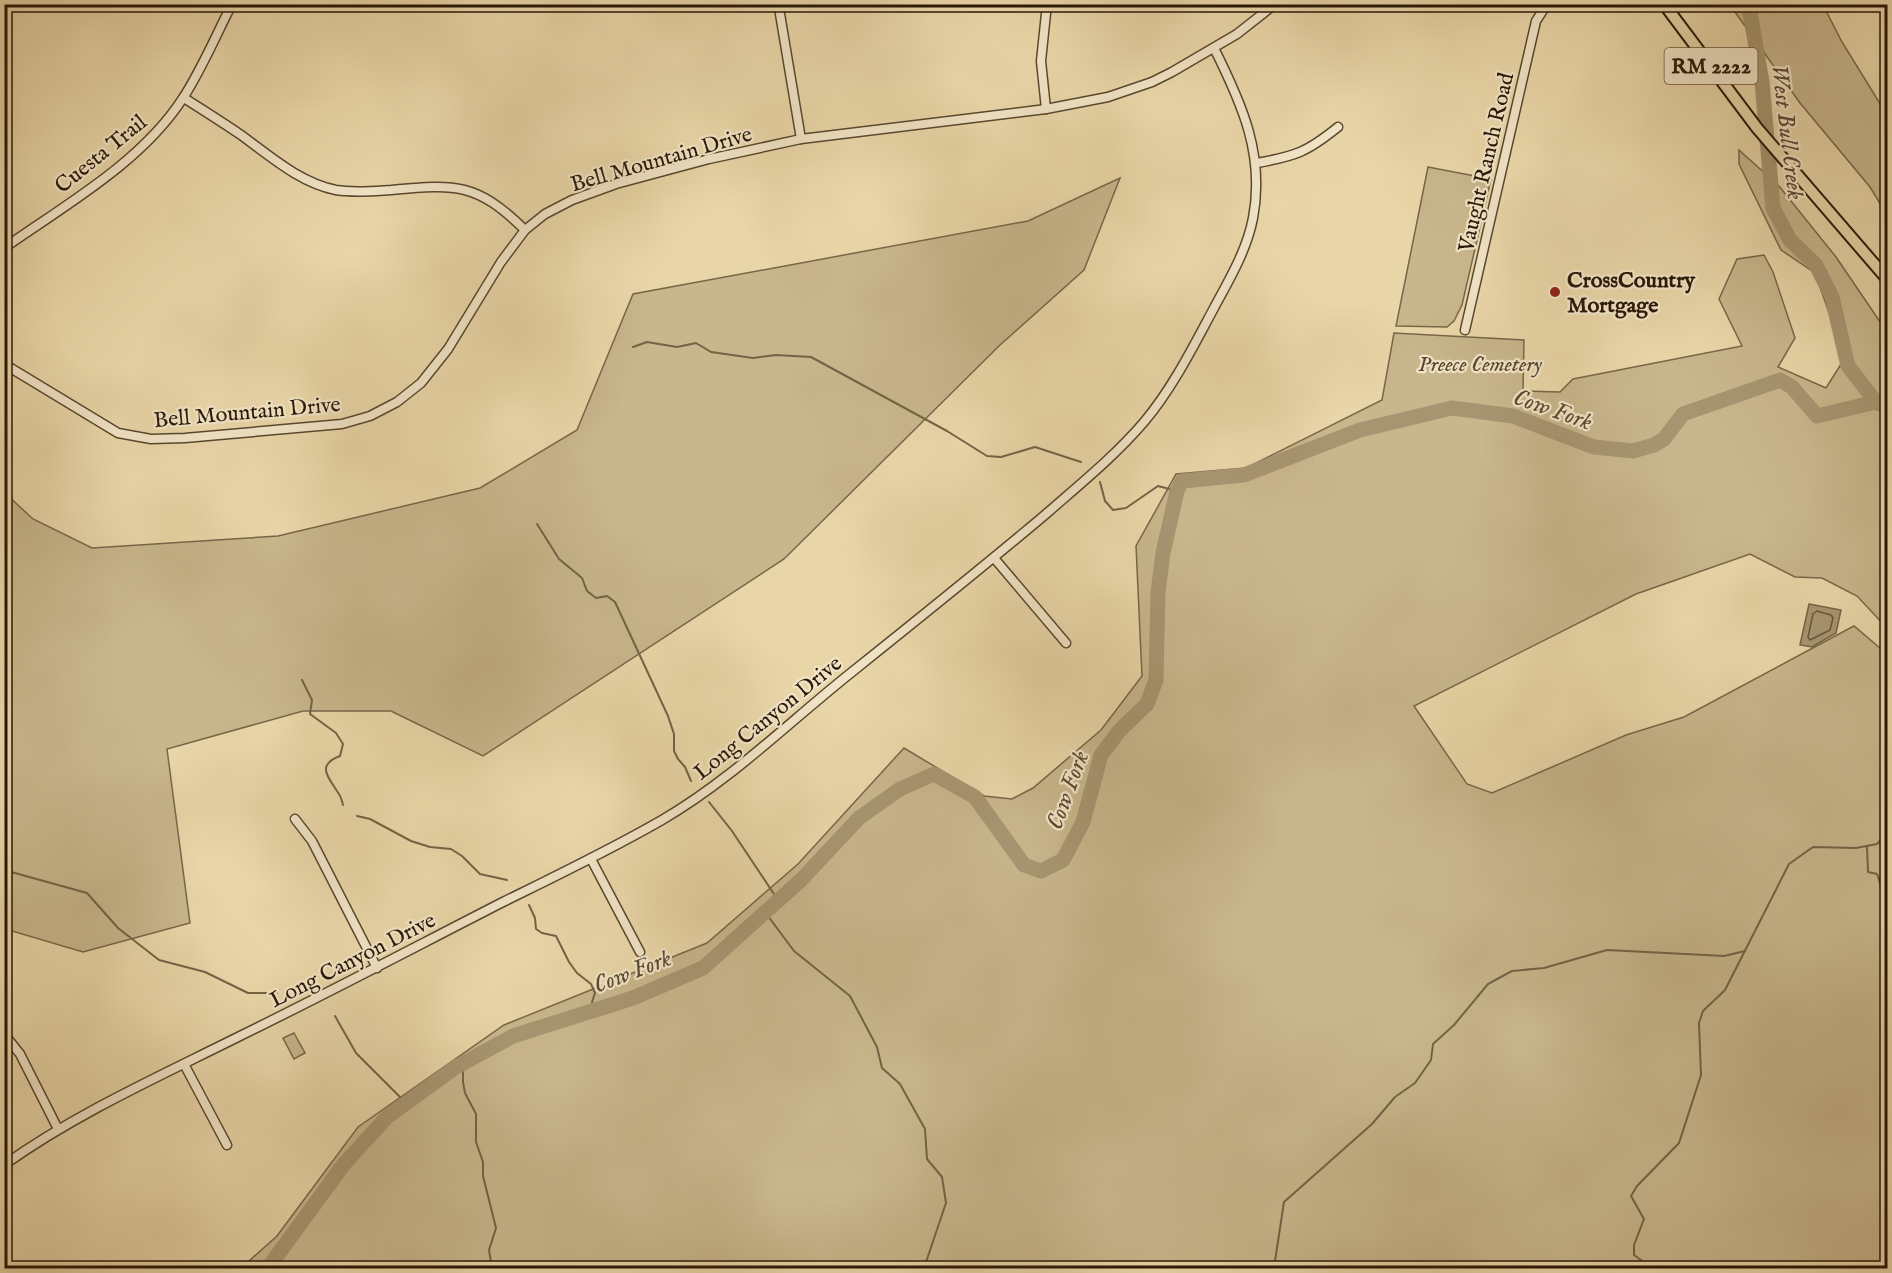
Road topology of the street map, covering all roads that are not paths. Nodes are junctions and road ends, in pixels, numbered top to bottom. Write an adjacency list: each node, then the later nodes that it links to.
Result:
1 (232, 4): 8 (street, Cuesta Trail)
2 (1047, 4): 9 (street)
3 (1275, 4): 7 (street, Bell Mountain Drive)
4 (1547, 4): 16 (street, Vaught Ranch Road)
5 (1664, 4): 15 (main road, RM 2222)
6 (780, 14): 11 (street)
7 (1214, 48): 9 (street, Bell Mountain Drive); 12 (street, Long Canyon Drive)
8 (184, 98): 13 (street); 14 (street, Cuesta Trail)
9 (1047, 109): 11 (street, Bell Mountain Drive)
10 (1338, 127): 12 (street)
11 (801, 139): 13 (street, Bell Mountain Drive)
12 (1257, 163): 18 (street, Long Canyon Drive)
13 (525, 230): 17 (street, Bell Mountain Drive)
14 (4, 248)
15 (1887, 280)
16 (1465, 330)
17 (4, 364)
18 (994, 558): 19 (street); 21 (street, Long Canyon Drive)
19 (1066, 643)
20 (295, 819): 23 (street)
21 (591, 858): 22 (street); 23 (street, Long Canyon Drive)
22 (640, 952)
23 (377, 968): 25 (street, Long Canyon Drive)
24 (4, 1035): 26 (street)
25 (184, 1064): 26 (street, Long Canyon Drive); 27 (street)
26 (58, 1129): 28 (street, Long Canyon Drive)
27 (227, 1145)
28 (4, 1165)

